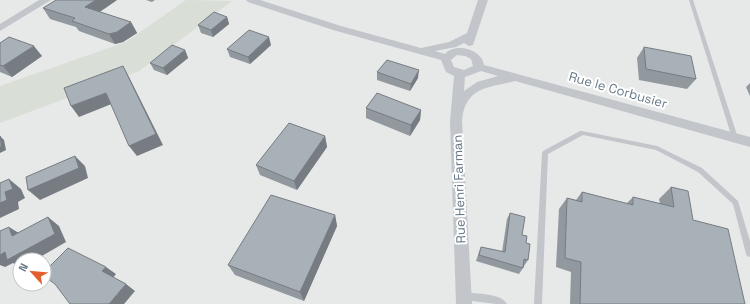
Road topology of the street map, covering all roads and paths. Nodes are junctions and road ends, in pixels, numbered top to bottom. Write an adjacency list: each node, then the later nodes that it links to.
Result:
1 (46, 0): 5 (street)
2 (252, 0): 7 (street)
3 (483, 0): 6 (street)
4 (691, 0): 14 (lane)
5 (0, 28)
6 (472, 36): 7 (street); 8 (street)
7 (413, 49): 9 (street)
8 (466, 53): 9 (street); 10 (street)
9 (446, 58): 11 (street)
10 (479, 67): 11 (street); 12 (street, Rue le Corbusier)
11 (460, 73): 13 (street, Rue Henri Farman)
12 (520, 78): 13 (street); 14 (street, Rue le Corbusier)
13 (457, 106): 17 (street, Rue Henri Farman)
14 (735, 138): 15 (street, Rue le Corbusier)
15 (750, 142)
16 (750, 254): 19 (lane)
17 (463, 300): 18 (lane)
18 (503, 304)
19 (538, 304)

